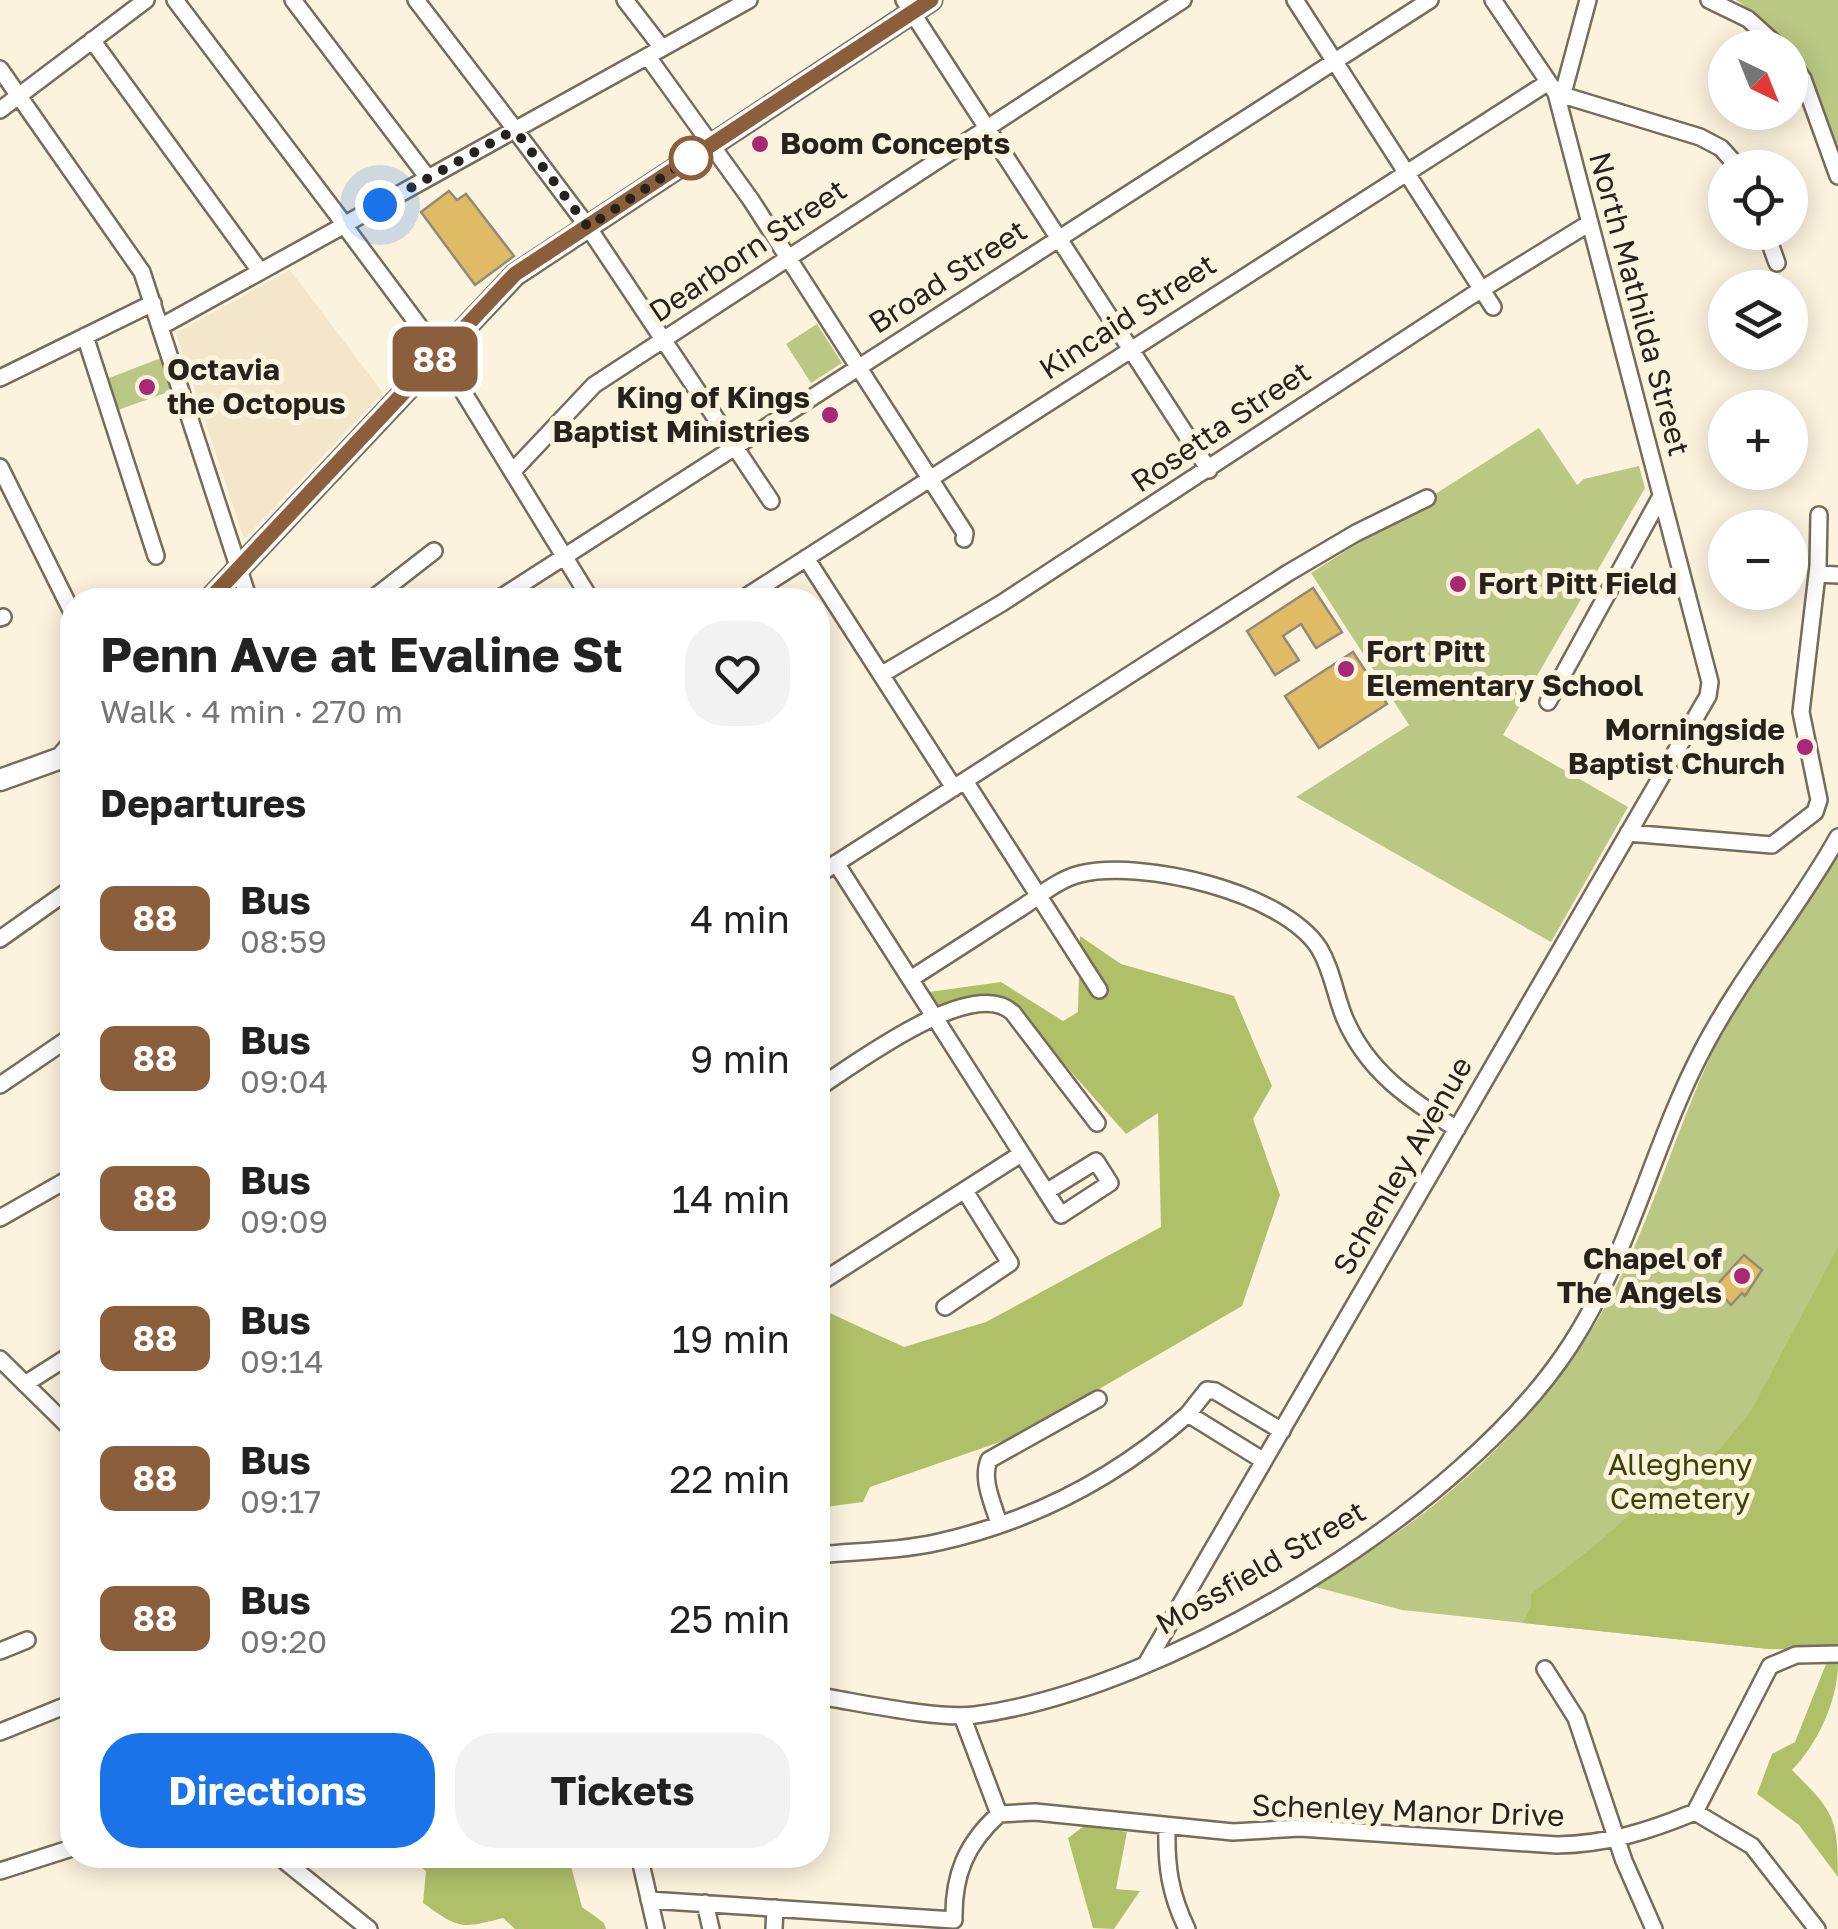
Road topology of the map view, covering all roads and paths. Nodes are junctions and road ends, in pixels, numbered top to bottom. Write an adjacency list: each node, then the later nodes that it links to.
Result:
1 (146, 0): 15 (street)
2 (174, 0): 31 (street)
3 (292, 0): 29 (street)
4 (416, 0): 24 (street)
5 (625, 0): 16 (street)
6 (748, 0): 16 (street)
7 (1183, 0): 23 (street, Dearborn Street)
8 (1294, 0): 17 (street)
9 (1430, 0): 17 (street, Broad Street)
10 (1493, 0): 19 (street, North Mathilda Street)
11 (1588, 0): 19 (street)
12 (1709, 0): 14 (street)
13 (916, 4): 23 (street); 25 (main road)
14 (1760, 30)
15 (92, 40): 21 (street); 37 (street)
16 (655, 52): 24 (street); 25 (street)
17 (1334, 61): 27 (street); 33 (street, Broad Street)
18 (0, 69): 21 (street)
19 (1552, 88): 26 (street); 27 (street, Kincaid Street); 30 (street, North Mathilda Street)
20 (1808, 92): 28 (street)
21 (19, 96): 22 (street); 39 (street)
22 (0, 110)
23 (987, 126): 33 (street); 35 (street, Dearborn Street)
24 (515, 130): 29 (street); 32 (street)
25 (713, 144): 32 (main road); 35 (street)
26 (1722, 150)
27 (1406, 172): 38 (street); 44 (street, Kincaid Street)
28 (1838, 176)
29 (428, 178): 31 (street)
30 (1588, 224): 38 (street, Rosetta Street); 53 (street, North Mathilda Street)
31 (345, 225): 37 (street); 45 (street)
32 (588, 227): 43 (street); 45 (main road)
33 (1059, 238): 44 (street); 46 (street, Broad Street)
34 (1772, 250): 36 (street)
35 (788, 257): 43 (street, Dearborn Street); 46 (street)
36 (1777, 263)
37 (260, 271): 41 (street)
38 (1484, 290): 40 (street); 50 (street, Rosetta Street)
39 (153, 304): 41 (street); 42 (street)
40 (1493, 308)
41 (160, 326): 62 (street)
42 (85, 336): 47 (street); 59 (street)
43 (663, 341): 48 (street); 51 (street, Dearborn Street)
44 (1130, 349): 50 (street); 52 (street, Kincaid Street)
45 (440, 354): 51 (street); 62 (main road)
46 (860, 366): 48 (street, Broad Street); 52 (street)
47 (0, 378)
48 (734, 447): 55 (street); 60 (street, Broad Street)
49 (0, 467): 65 (street)
50 (1209, 470): 74 (street, Rosetta Street)
51 (513, 471): 60 (street)
52 (931, 476): 57 (street); 61 (street, Kincaid Street)
53 (1661, 496): 75 (street, North Mathilda Street); 76 (street)
54 (1427, 498): 79 (street)
55 (771, 501)
56 (1819, 514): 63 (street)
57 (964, 539)
58 (434, 551): 68 (street)
59 (156, 556)
60 (564, 556): 69 (street, Broad Street); 70 (street)
61 (806, 558): 71 (street, Kincaid Street); 72 (street)
62 (239, 569): 66 (main road); 67 (street)
63 (1816, 574): 64 (street); 80 (street)
64 (1838, 574)
65 (60, 588)
66 (221, 588)
67 (245, 588)
68 (386, 588)
69 (515, 588)
70 (584, 588)
71 (760, 588)
72 (826, 588)
73 (830, 593): 74 (street)
74 (884, 673): 79 (street)
75 (1708, 696): 80 (street, Schenley Avenue)
76 (1548, 702)
77 (60, 758): 78 (main road)
78 (0, 780)
79 (960, 784): 82 (street); 85 (street)
80 (1628, 834): 94 (street, Schenley Avenue)
81 (1838, 837): 115 (street, Mossfield Street)
82 (836, 863): 83 (street); 87 (street)
83 (830, 867)
84 (60, 896): 86 (street)
85 (1038, 896): 87 (street); 88 (street); 94 (street)
86 (0, 939)
87 (912, 978): 89 (street)
88 (1100, 990)
89 (933, 1016): 91 (street); 93 (street); 95 (street)
90 (60, 1044): 92 (street)
91 (830, 1076)
92 (0, 1085)
93 (1097, 1122)
94 (1458, 1128): 108 (street, Schenley Avenue)
95 (1021, 1154): 97 (street); 98 (street)
96 (60, 1183): 99 (street)
97 (965, 1191): 100 (street); 101 (street)
98 (1046, 1192)
99 (0, 1218)
100 (830, 1276)
101 (945, 1306)
102 (0, 1360): 104 (street)
103 (60, 1362): 104 (street)
104 (25, 1384): 107 (street)
105 (1098, 1399): 110 (street)
106 (1188, 1414): 108 (street); 109 (street); 110 (street)
107 (60, 1418)
108 (1282, 1430): 109 (street, Schenley Avenue)
109 (1264, 1461): 115 (street, Schenley Avenue)
110 (999, 1524): 111 (street)
111 (830, 1554)
112 (27, 1640): 113 (street)
113 (0, 1651)
114 (1838, 1654): 121 (street)
115 (1146, 1664): 119 (street, Mossfield Street)
116 (1545, 1669): 124 (street)
117 (830, 1698): 119 (street, Mossfield Street)
118 (60, 1707): 120 (street)
119 (962, 1716): 122 (street)
120 (0, 1732)
121 (1696, 1812): 124 (street, Schenley Manor Drive); 138 (street)
122 (999, 1814): 123 (street, Schenley Manor Drive); 131 (street)
123 (1166, 1828): 124 (street, Schenley Manor Drive); 136 (street)
124 (1617, 1840): 137 (street)
125 (60, 1852): 128 (street)
126 (293, 1868): 132 (street)
127 (642, 1868): 129 (street)
128 (0, 1872)
129 (650, 1900): 130 (street); 133 (street)
130 (705, 1904): 131 (street); 134 (street)
131 (775, 1908): 135 (street)
132 (369, 1929)
133 (656, 1929)
134 (711, 1929)
135 (774, 1929)
136 (1187, 1929)
137 (1654, 1929)
138 (1817, 1929)

